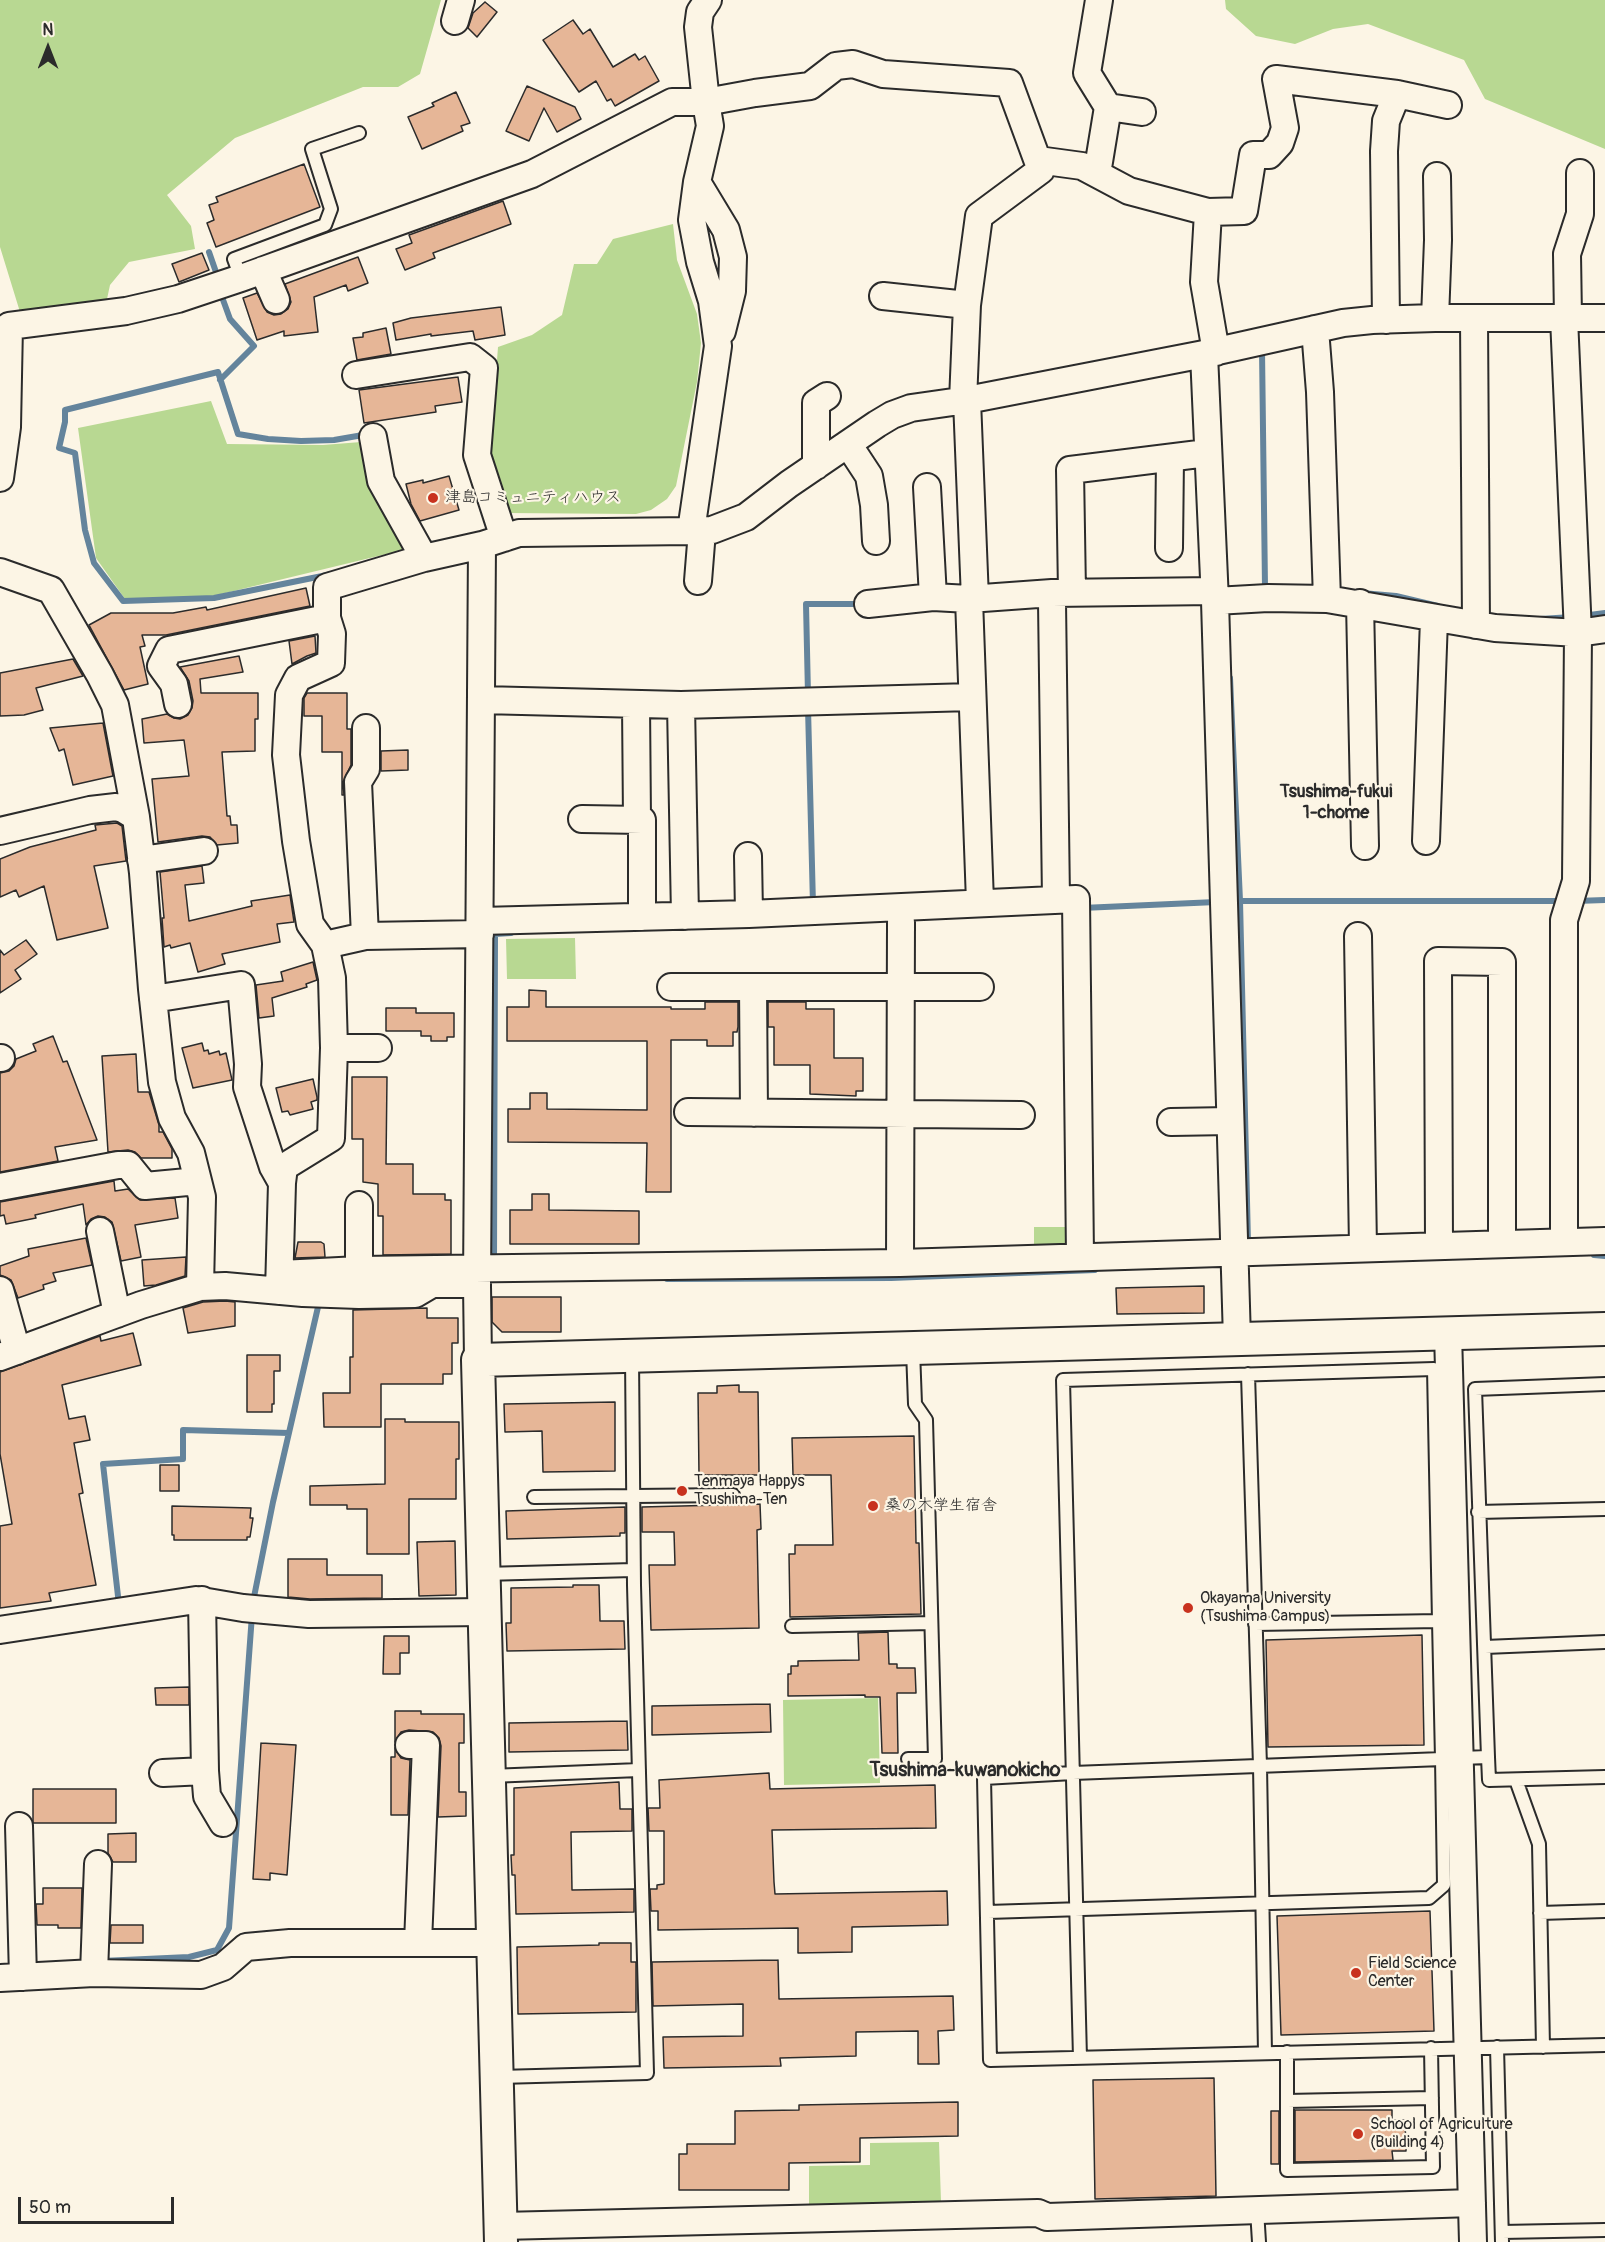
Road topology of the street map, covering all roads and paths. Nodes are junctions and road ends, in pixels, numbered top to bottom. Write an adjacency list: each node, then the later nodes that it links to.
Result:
1 (708, 0): 4 (street)
2 (1099, 0): 6 (street)
3 (1397, 94): 5 (street); 13 (street); 20 (street)
4 (706, 102): 9 (street); 14 (street); 36 (street)
5 (1448, 105)
6 (1108, 107): 7 (street); 11 (street)
7 (1142, 112)
8 (359, 133): 14 (lane)
9 (1038, 160): 11 (street); 17 (street)
10 (1580, 173): 21 (street)
11 (1097, 174): 13 (street)
12 (1437, 176): 18 (street)
13 (1208, 212): 24 (street)
14 (252, 274): 16 (street); 28 (street)
15 (883, 296): 17 (street)
16 (276, 300)
17 (967, 305): 27 (street)
18 (1435, 318): 20 (street); 22 (street)
19 (1605, 318): 21 (street)
20 (1386, 320): 23 (street)
21 (1565, 323): 22 (street); 53 (street)
22 (1474, 324): 51 (street)
23 (1316, 334): 24 (street); 43 (street)
24 (1210, 353): 27 (street); 31 (street)
25 (356, 375): 37 (street)
26 (827, 396): 33 (street)
27 (965, 400): 30 (street); 47 (street)
28 (4, 427): 34 (street)
29 (373, 437): 40 (street)
30 (848, 444): 33 (street); 38 (street)
31 (1207, 453): 32 (street); 46 (street)
32 (1170, 458): 39 (street); 45 (street)
33 (816, 466): 36 (street)
34 (0, 478)
35 (927, 487): 44 (street)
36 (697, 531): 37 (street); 42 (street)
37 (493, 541): 40 (street); 56 (street)
38 (876, 541)
39 (1169, 548)
40 (424, 558): 50 (street)
41 (0, 572): 61 (street)
42 (698, 581)
43 (1327, 592): 46 (street); 48 (street)
44 (933, 597): 47 (street); 49 (street)
45 (1062, 597): 46 (street); 47 (street); 71 (street)
46 (1221, 598): 91 (street)
47 (970, 602): 55 (street)
48 (1360, 603): 52 (street); 66 (street)
49 (868, 604)
50 (327, 618): 57 (street); 79 (street)
51 (1476, 618): 52 (street); 53 (street)
52 (1434, 619): 65 (street)
53 (1578, 621): 54 (street); 99 (street)
54 (1605, 629)
55 (972, 697): 59 (street); 70 (street)
56 (482, 700): 58 (street); 76 (street)
57 (178, 704)
58 (636, 704): 59 (street); 63 (street)
59 (681, 705): 73 (street)
60 (366, 728): 77 (street)
61 (136, 817): 64 (street); 69 (street)
62 (582, 819): 63 (street)
63 (637, 820): 74 (street)
64 (0, 831)
65 (1426, 841)
66 (1365, 846)
67 (204, 851): 69 (street)
68 (748, 856): 72 (street)
69 (141, 860): 84 (street)
70 (980, 902): 71 (street); 72 (street)
71 (1069, 905): 103 (street)
72 (749, 914): 73 (street)
73 (685, 916): 74 (street)
74 (642, 917): 76 (street)
75 (901, 922): 82 (street)
76 (480, 928): 77 (street); 107 (street)
77 (365, 936): 79 (street)
78 (1358, 936): 102 (street)
79 (325, 945): 85 (street)
80 (671, 987): 81 (street)
81 (753, 987): 82 (street); 88 (street)
82 (901, 987): 83 (street); 89 (street)
83 (980, 987)
84 (153, 999): 93 (street); 94 (street)
85 (334, 1048): 86 (street); 94 (street)
86 (378, 1048)
87 (688, 1112): 88 (street)
88 (754, 1113): 89 (street)
89 (900, 1115): 90 (street); 105 (street)
90 (1021, 1115)
91 (1230, 1121): 92 (street); 104 (street)
92 (1171, 1122)
93 (198, 1181): 95 (street); 109 (street)
94 (282, 1183): 108 (street)
95 (0, 1187)
96 (359, 1205): 106 (street)
97 (100, 1232): 112 (street)
98 (1605, 1240): 99 (street)
99 (1564, 1242): 100 (street)
100 (1502, 1244): 101 (street); 101 (street)
101 (1439, 1246): 102 (street)
102 (1363, 1248): 104 (street)
103 (1080, 1256): 104 (street); 105 (street)
104 (1235, 1262): 115 (street)
105 (900, 1263): 107 (street)
106 (359, 1270): 107 (street); 108 (street); 111 (street)
107 (486, 1272): 111 (street); 119 (street)
108 (280, 1283): 109 (street); 111 (street)
109 (200, 1287): 112 (street)
110 (0, 1290): 117 (street)
111 (359, 1295)
112 (117, 1314): 117 (street)
113 (1605, 1329): 114 (street)
114 (1448, 1333): 115 (street); 141 (street)
115 (1237, 1339): 116 (street)
116 (913, 1349): 118 (street); 132 (lane)
117 (8, 1354)
118 (632, 1356): 119 (street); 123 (lane)
119 (478, 1360): 128 (street)
120 (1248, 1374): 131 (lane); 133 (lane); 146 (lane)
121 (1605, 1384): 126 (lane)
122 (733, 1495): 123 (lane)
123 (633, 1496): 124 (lane); 127 (lane)
124 (534, 1497)
125 (1605, 1509): 126 (lane)
126 (1478, 1512): 137 (lane)
127 (633, 1570): 128 (lane); 143 (lane)
128 (483, 1574): 130 (street)
129 (202, 1600): 130 (street); 135 (street); 144 (street)
130 (484, 1612): 147 (street)
131 (1439, 1621): 133 (lane); 141 (lane)
132 (931, 1623): 134 (lane); 140 (lane)
133 (1255, 1624): 142 (lane)
134 (792, 1626)
135 (0, 1630)
136 (1605, 1642): 137 (lane)
137 (1485, 1647): 139 (lane)
138 (410, 1745): 158 (street)
139 (1488, 1757): 141 (lane); 149 (lane)
140 (908, 1759)
141 (1451, 1759): 142 (lane); 153 (lane); 163 (street)
142 (1260, 1766): 146 (lane); 153 (lane)
143 (639, 1770): 147 (lane); 170 (lane)
144 (205, 1771): 145 (street); 150 (street)
145 (163, 1773)
146 (1073, 1773): 154 (lane); 156 (lane)
147 (488, 1776): 159 (street)
148 (1605, 1777): 149 (lane)
149 (1516, 1780): 157 (lane)
150 (223, 1823)
151 (19, 1826): 161 (street)
152 (98, 1864): 160 (street)
153 (1263, 1904): 154 (lane); 168 (lane)
154 (1077, 1910): 156 (lane); 169 (lane)
155 (1605, 1911): 157 (lane)
156 (987, 1912): 169 (lane)
157 (1540, 1913): 165 (lane)
158 (418, 1943): 159 (street); 160 (street)
159 (493, 1943): 170 (street)
160 (94, 1973): 161 (street)
161 (11, 1977)
162 (1605, 2045): 165 (lane)
163 (1467, 2047): 164 (lane); 166 (lane); 173 (street)
164 (1497, 2047): 165 (lane); 177 (lane)
165 (1543, 2047)
166 (1431, 2048): 167 (lane); 171 (lane)
167 (1287, 2052): 168 (lane); 172 (lane)
168 (1265, 2053): 169 (lane)
169 (1080, 2058)
170 (497, 2077): 176 (street)
171 (1432, 2098): 172 (lane); 172 (lane)
172 (1287, 2101)
173 (1472, 2203): 174 (street); 179 (street)
174 (1257, 2210): 176 (street); 178 (lane)
175 (1605, 2229): 177 (lane)
176 (501, 2234)
177 (1502, 2237)
178 (1258, 2242)
179 (1473, 2242)

